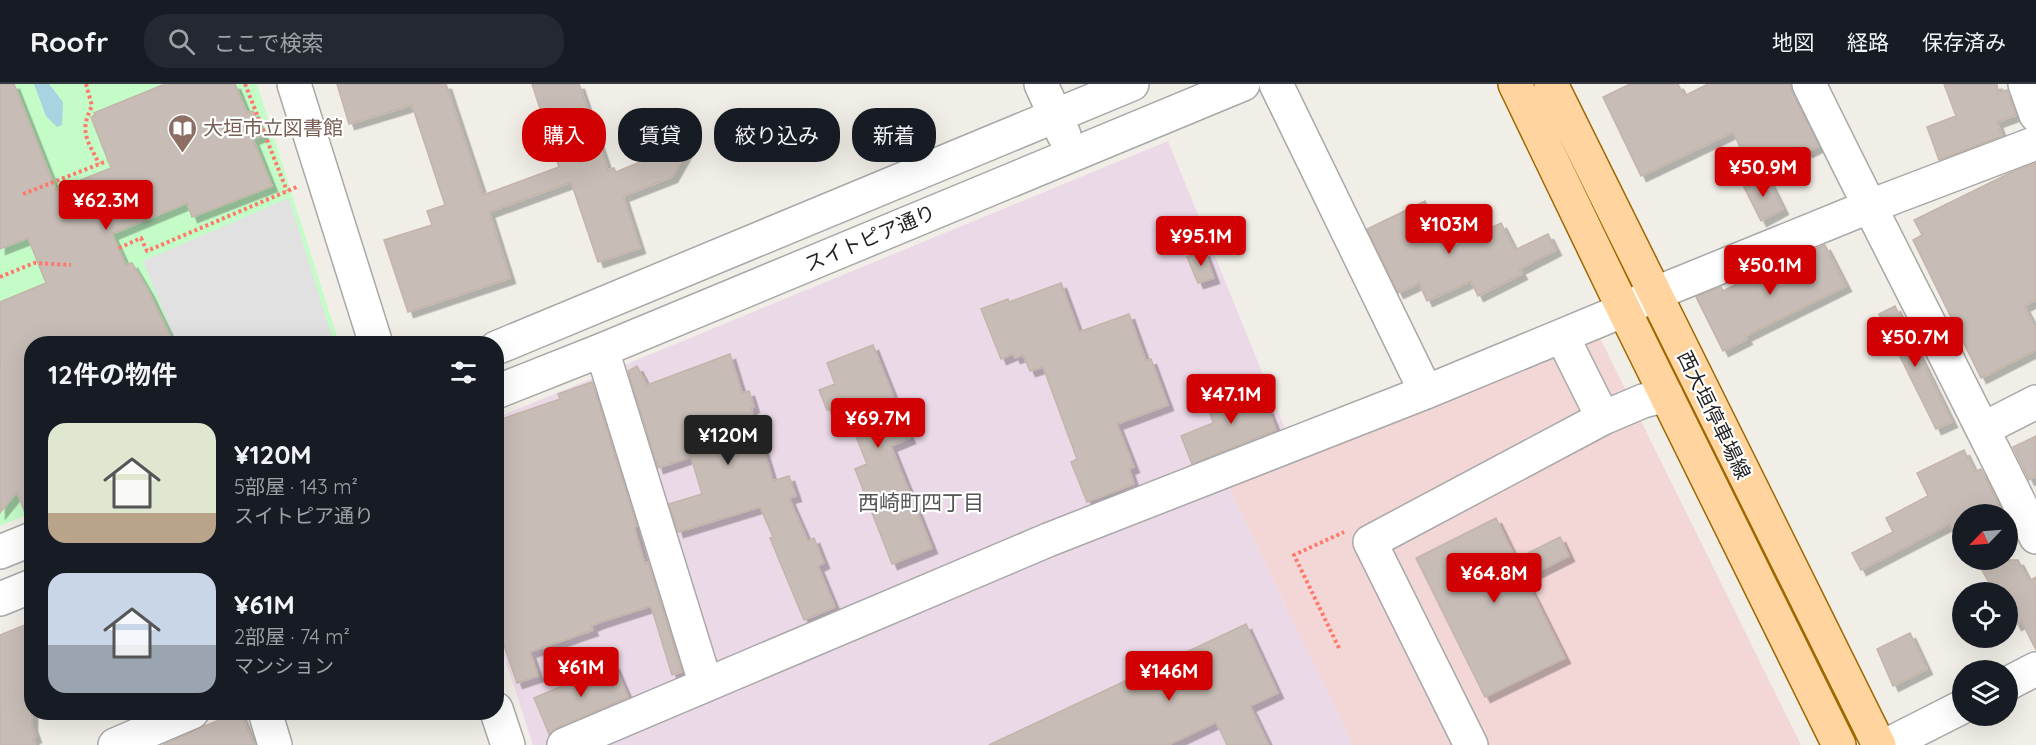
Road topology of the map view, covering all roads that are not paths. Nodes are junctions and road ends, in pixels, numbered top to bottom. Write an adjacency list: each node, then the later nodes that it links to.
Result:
1 (294, 84): 17 (street)
2 (1041, 84): 11 (street)
3 (1132, 84): 11 (street)
4 (1243, 84): 13 (street, スイトピア通り)
5 (1276, 84): 22 (street)
6 (1515, 84): 16 (main road, 西大垣停車場線)
7 (1551, 84): 15 (main road, 西大垣停車場線)
8 (1809, 84): 14 (street)
9 (2025, 84): 10 (street)
10 (2036, 115)
11 (1056, 116): 13 (street); 19 (street)
12 (2036, 143): 14 (street)
13 (1073, 153): 20 (street, スイトピア通り)
14 (1869, 207): 15 (street); 26 (street)
15 (1654, 294): 16 (street); 45 (main road, 西大垣停車場線)
16 (1624, 310): 18 (street); 23 (main road, 西大垣停車場線)
17 (373, 336)
18 (1562, 336): 22 (street); 25 (street)
19 (504, 345)
20 (602, 350): 21 (street, スイトピア通り); 34 (street)
21 (504, 389)
22 (1426, 392): 34 (street)
23 (1666, 395): 25 (street); 44 (main road, 西大垣停車場線)
24 (2036, 402): 26 (street)
25 (1603, 418): 43 (street)
26 (1983, 429): 27 (street)
27 (2036, 537)
28 (24, 542): 29 (street)
29 (0, 552)
30 (24, 589): 31 (street)
31 (0, 599)
32 (2036, 669): 33 (street)
33 (2018, 678)
34 (706, 685): 42 (street)
35 (1952, 712): 46 (street)
36 (173, 720): 39 (street)
37 (267, 720): 40 (street)
38 (500, 720): 41 (street)
39 (115, 745)
40 (274, 745)
41 (508, 745)
42 (564, 745)
43 (1471, 745)
44 (1839, 745)
45 (1879, 745)
46 (1887, 745)

